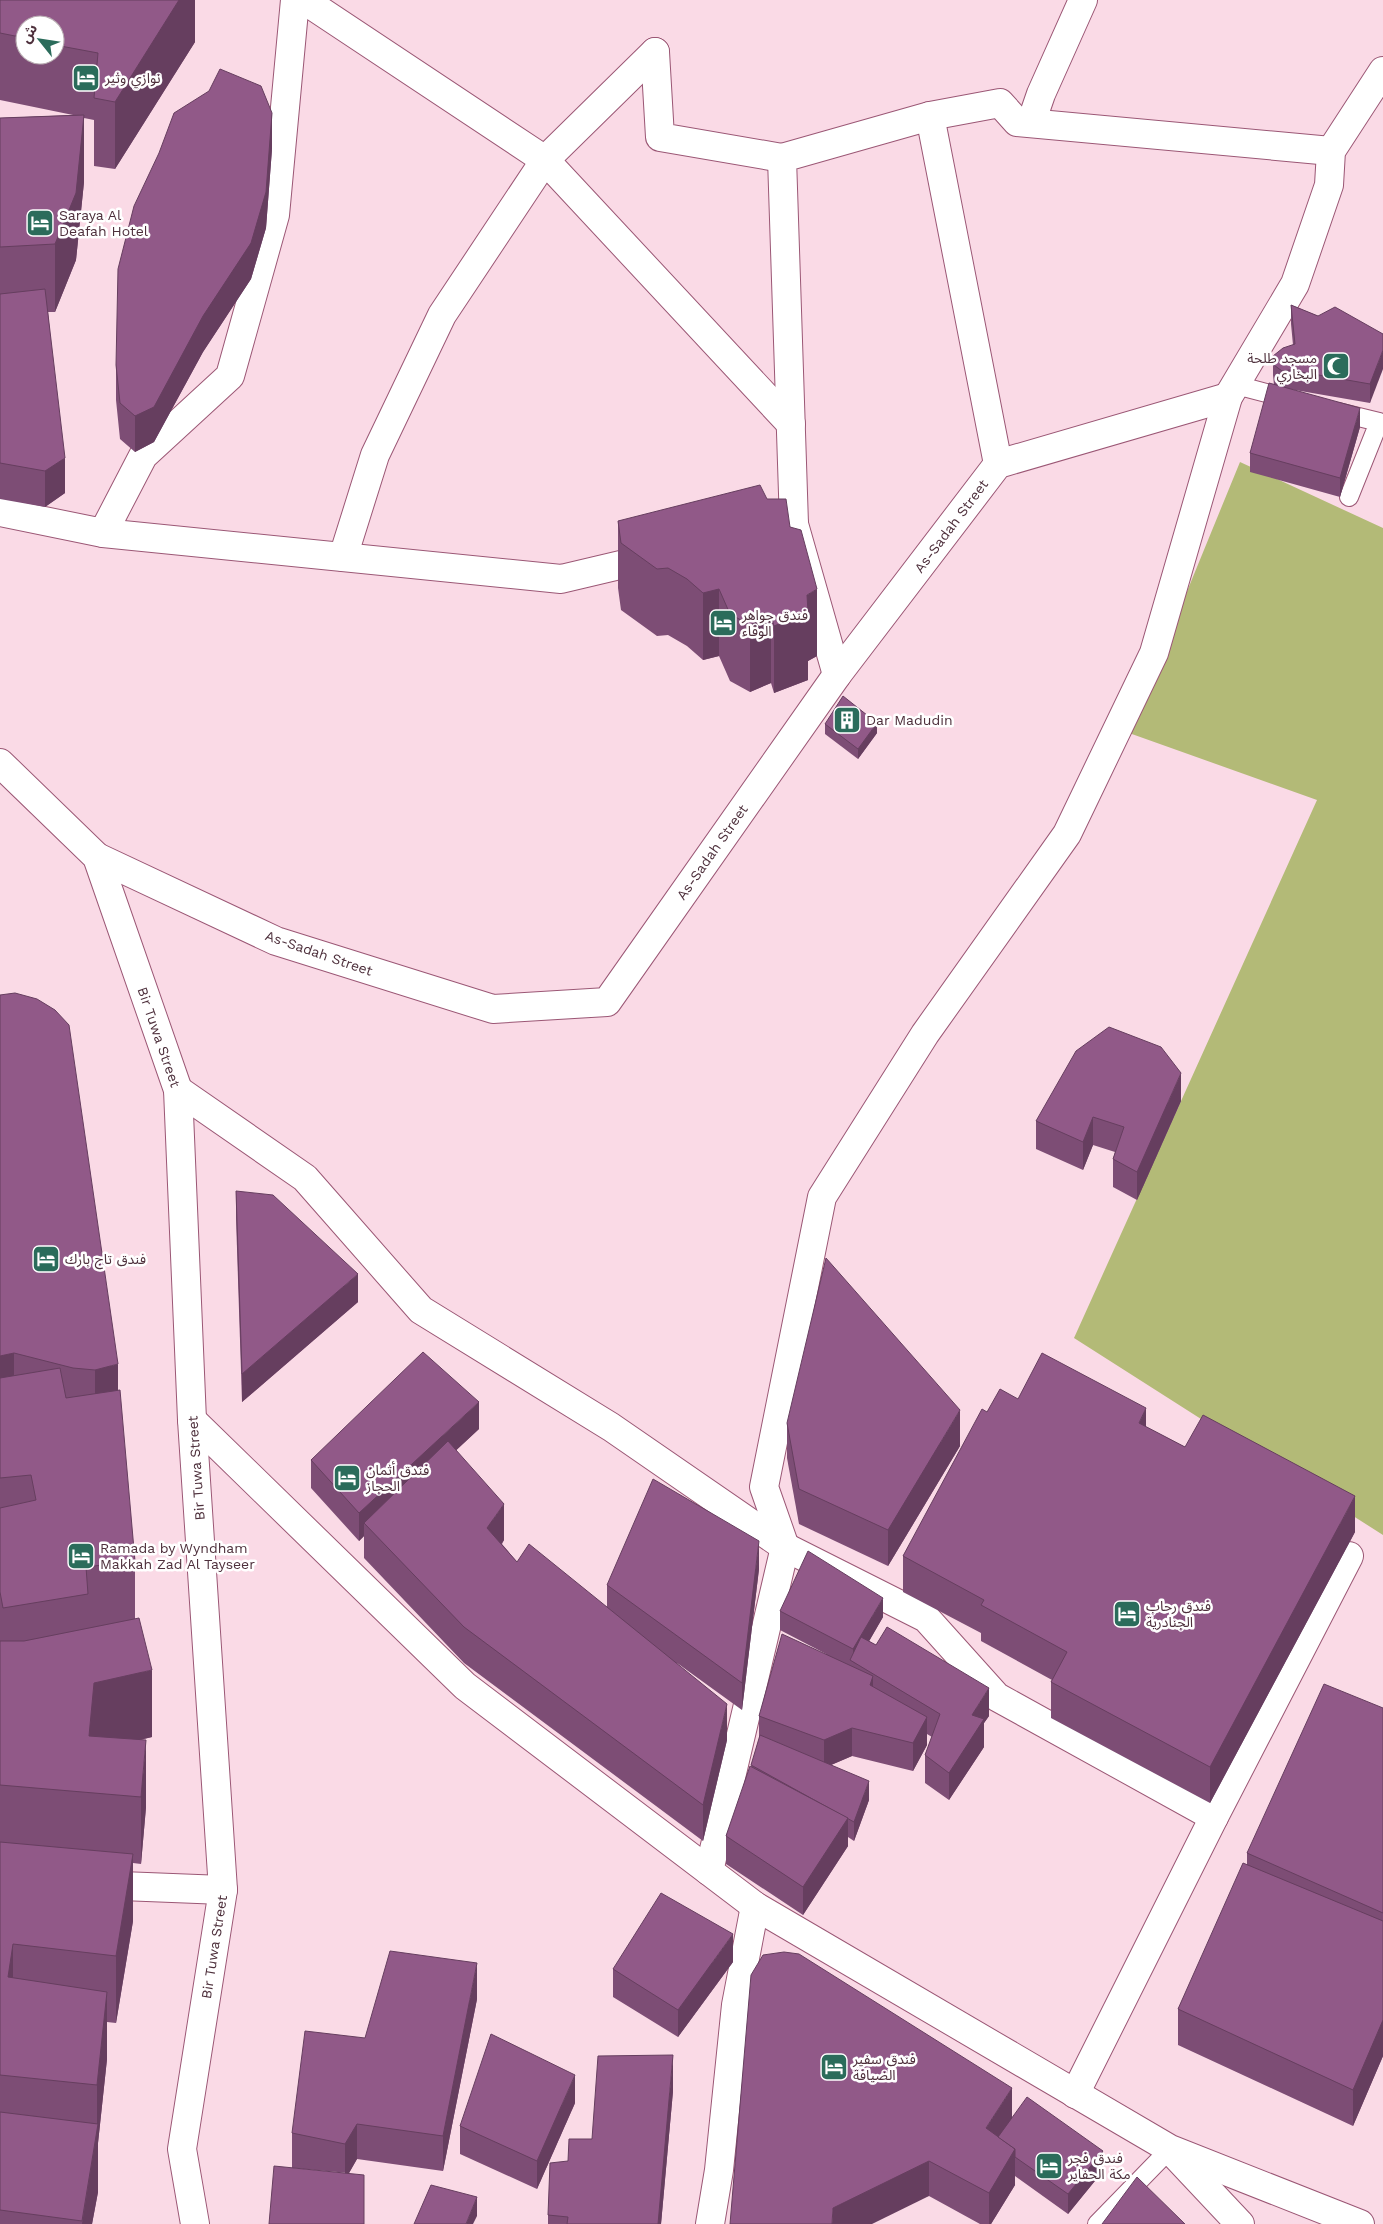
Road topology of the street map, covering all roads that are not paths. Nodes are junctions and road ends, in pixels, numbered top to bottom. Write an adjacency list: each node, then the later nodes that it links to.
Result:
1 (295, 0): 18 (street)
2 (304, 0): 9 (street)
3 (1083, 0): 6 (street)
4 (1383, 72): 7 (street)
5 (930, 116): 6 (street); 8 (street); 14 (street)
6 (1031, 123): 7 (street)
7 (1331, 151): 10 (street)
8 (782, 158): 9 (street); 13 (street)
9 (545, 160): 13 (street); 21 (street)
10 (1232, 391): 11 (lane); 14 (street); 27 (street)
11 (1303, 403)
12 (1322, 408): 15 (lane)
13 (791, 424): 17 (street)
14 (998, 464): 22 (street, As-Sadah Street)
15 (1349, 497)
16 (0, 512): 18 (street)
17 (794, 524): 19 (street); 22 (street)
18 (103, 533): 21 (street)
19 (726, 540)
20 (677, 551): 21 (street)
21 (343, 557)
22 (837, 675): 24 (street, As-Sadah Street)
23 (0, 763): 24 (street, Bir Tuwa Street)
24 (97, 857): 25 (street, Bir Tuwa Street)
25 (178, 1090): 26 (street, Bir Tuwa Street); 27 (street)
26 (192, 1420): 30 (street); 32 (street, Bir Tuwa Street)
27 (785, 1547): 29 (street); 30 (street)
28 (1350, 1556): 29 (street)
29 (1214, 1817): 34 (street)
30 (709, 1871): 33 (street)
31 (70, 1884): 32 (street)
32 (223, 1890): 35 (street, Bir Tuwa Street)
33 (755, 1906): 34 (street); 39 (street)
34 (1075, 2094): 36 (street)
35 (182, 2149): 37 (street); 38 (street, Bir Tuwa Street)
36 (1170, 2149): 40 (lane); 41 (street); 42 (street)
37 (177, 2224)
38 (195, 2224)
39 (710, 2224)
40 (1096, 2224)
41 (1240, 2224)
42 (1360, 2224)

